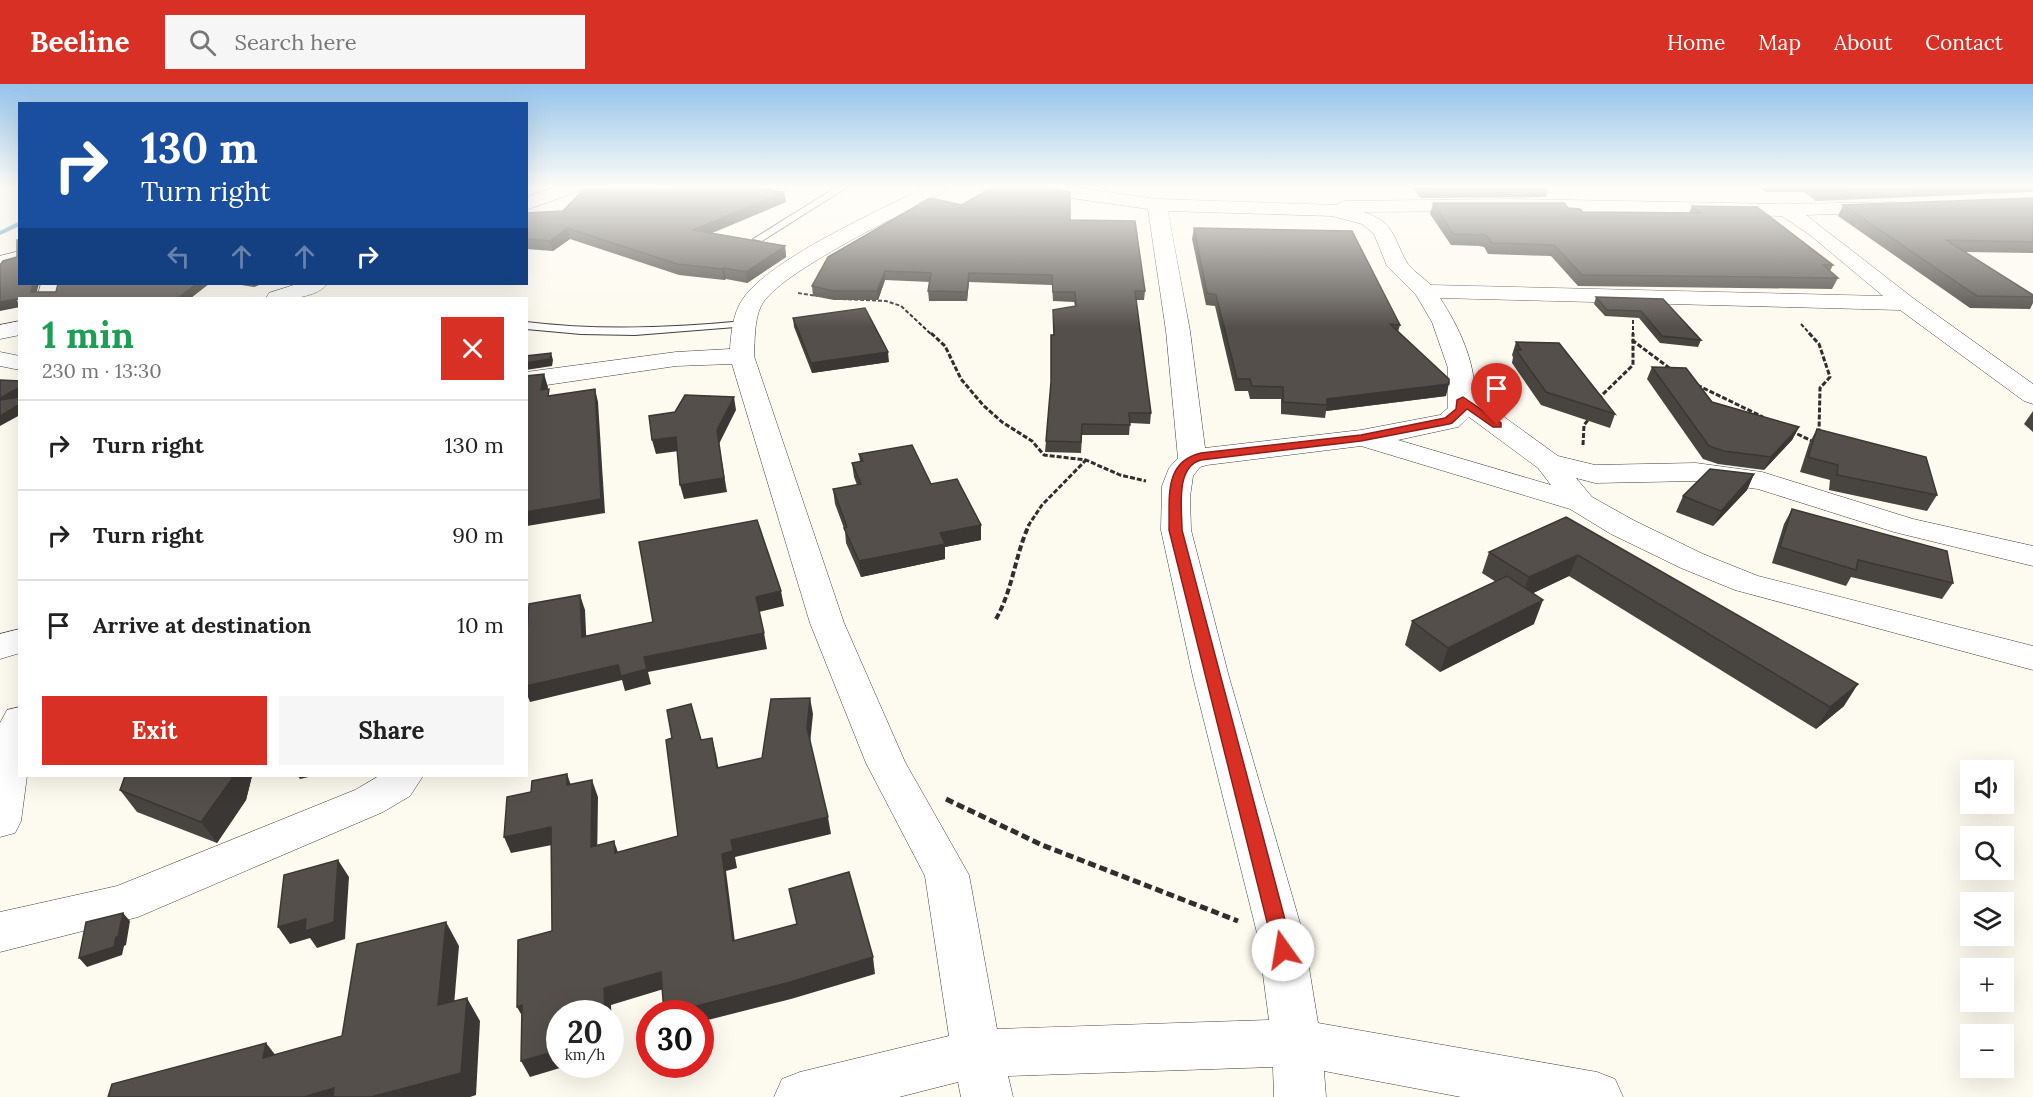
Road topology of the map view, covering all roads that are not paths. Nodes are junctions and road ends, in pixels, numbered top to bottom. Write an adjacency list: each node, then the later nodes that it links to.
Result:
1 (767, 233): 6 (lane)
2 (854, 233): 16 (street)
3 (1174, 233): 21 (street)
4 (1384, 233): 10 (street)
5 (1820, 233): 12 (street)
6 (758, 239)
7 (18, 258): 8 (street)
8 (0, 262)
9 (313, 285): 11 (street)
10 (1425, 291): 12 (street); 19 (street)
11 (280, 297)
12 (1905, 303): 18 (street)
13 (528, 325): 16 (lane)
14 (18, 328): 15 (street)
15 (0, 332)
16 (743, 340): 17 (street); 32 (street)
17 (528, 380)
18 (2033, 396)
19 (1463, 400): 20 (street); 22 (street)
20 (1361, 438): 21 (street); 22 (street)
21 (1192, 459): 31 (street)
22 (1584, 488): 23 (street); 26 (street)
23 (2033, 556)
24 (18, 641): 25 (street)
25 (0, 647)
26 (2033, 658)
27 (11, 732): 29 (street)
28 (402, 777): 30 (street)
29 (0, 821)
30 (0, 932)
31 (1297, 1043): 32 (street); 34 (street); 35 (street)
32 (982, 1075): 33 (street)
33 (800, 1097)
34 (1300, 1097)
35 (1597, 1097)

